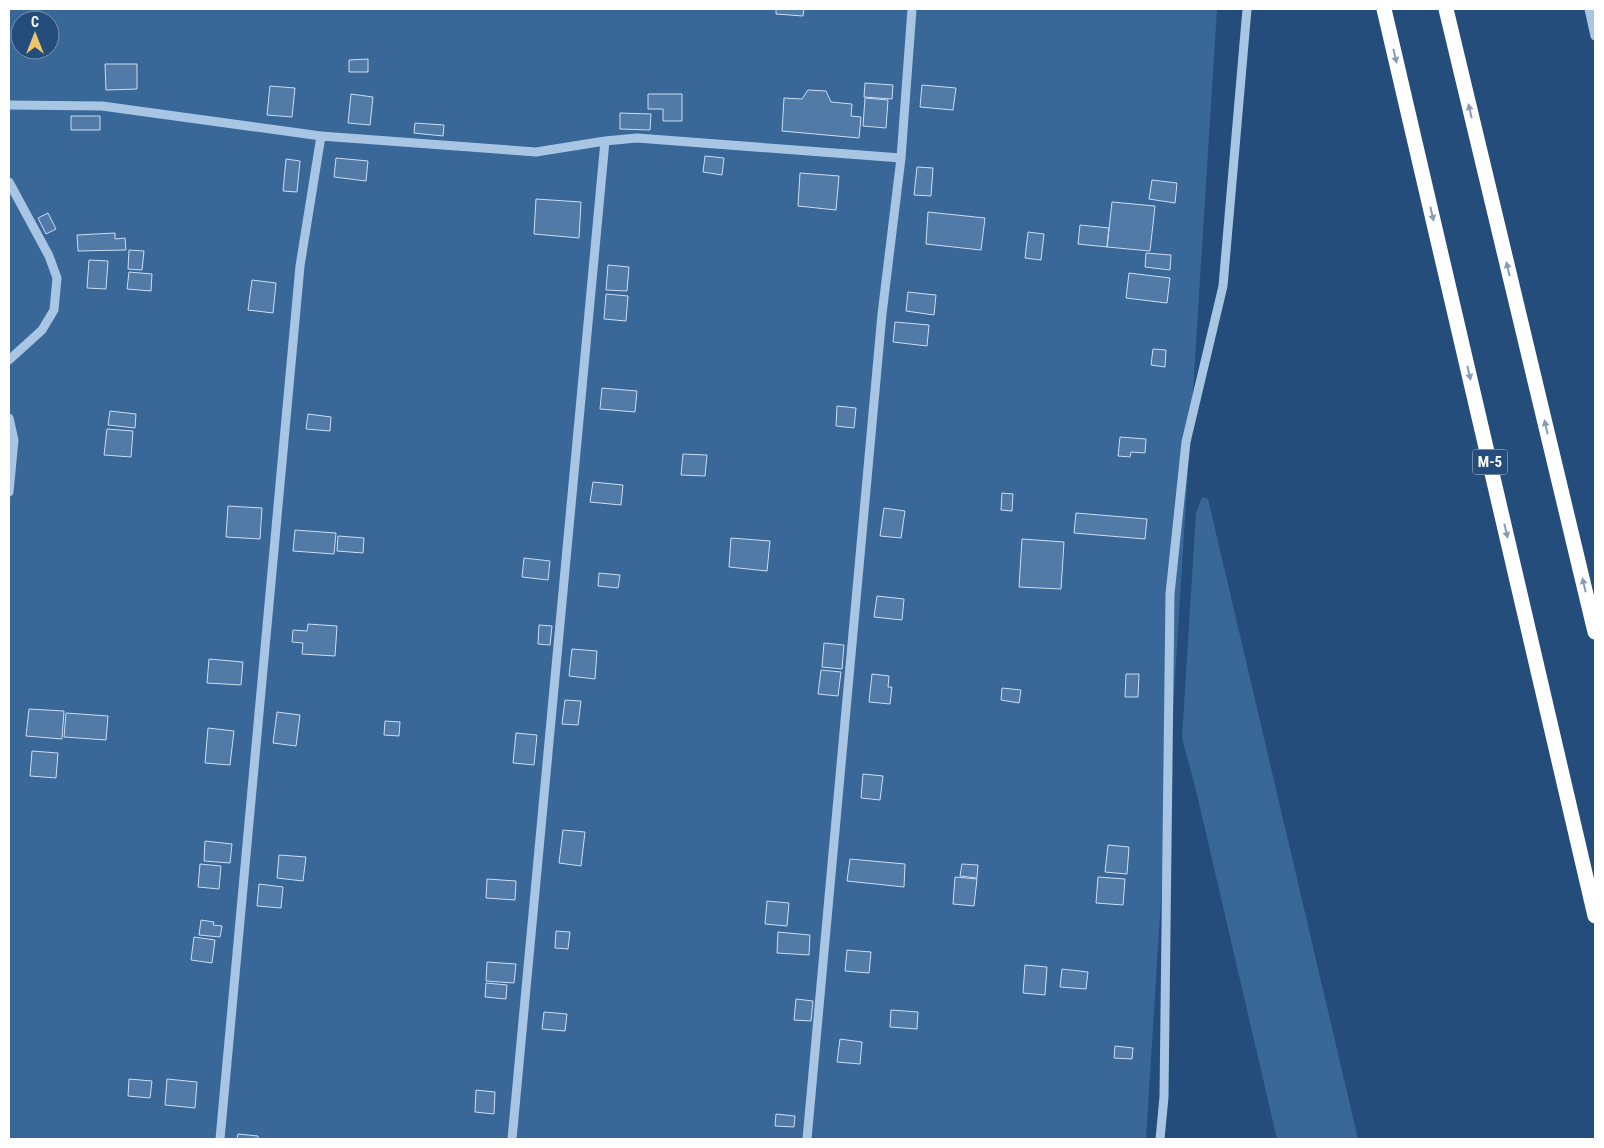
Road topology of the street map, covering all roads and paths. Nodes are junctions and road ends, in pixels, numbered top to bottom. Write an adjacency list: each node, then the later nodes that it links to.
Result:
1 (912, 9): 10 (street)
2 (1247, 9): 20 (street)
3 (1384, 9): 16 (highway, М-5, one-way to 16)
4 (1446, 9): 15 (highway, one-way to 4)
5 (1589, 9): 6 (street)
6 (1595, 36)
7 (9, 105): 8 (street)
8 (321, 136): 9 (street); 17 (street)
9 (605, 141): 10 (street); 18 (street)
10 (902, 158): 19 (street)
11 (9, 182): 12 (street)
12 (9, 360)
13 (9, 418): 14 (street)
14 (9, 492)
15 (1595, 632)
16 (1595, 916)
17 (220, 1139)
18 (512, 1139)
19 (807, 1139)
20 (1160, 1139)

